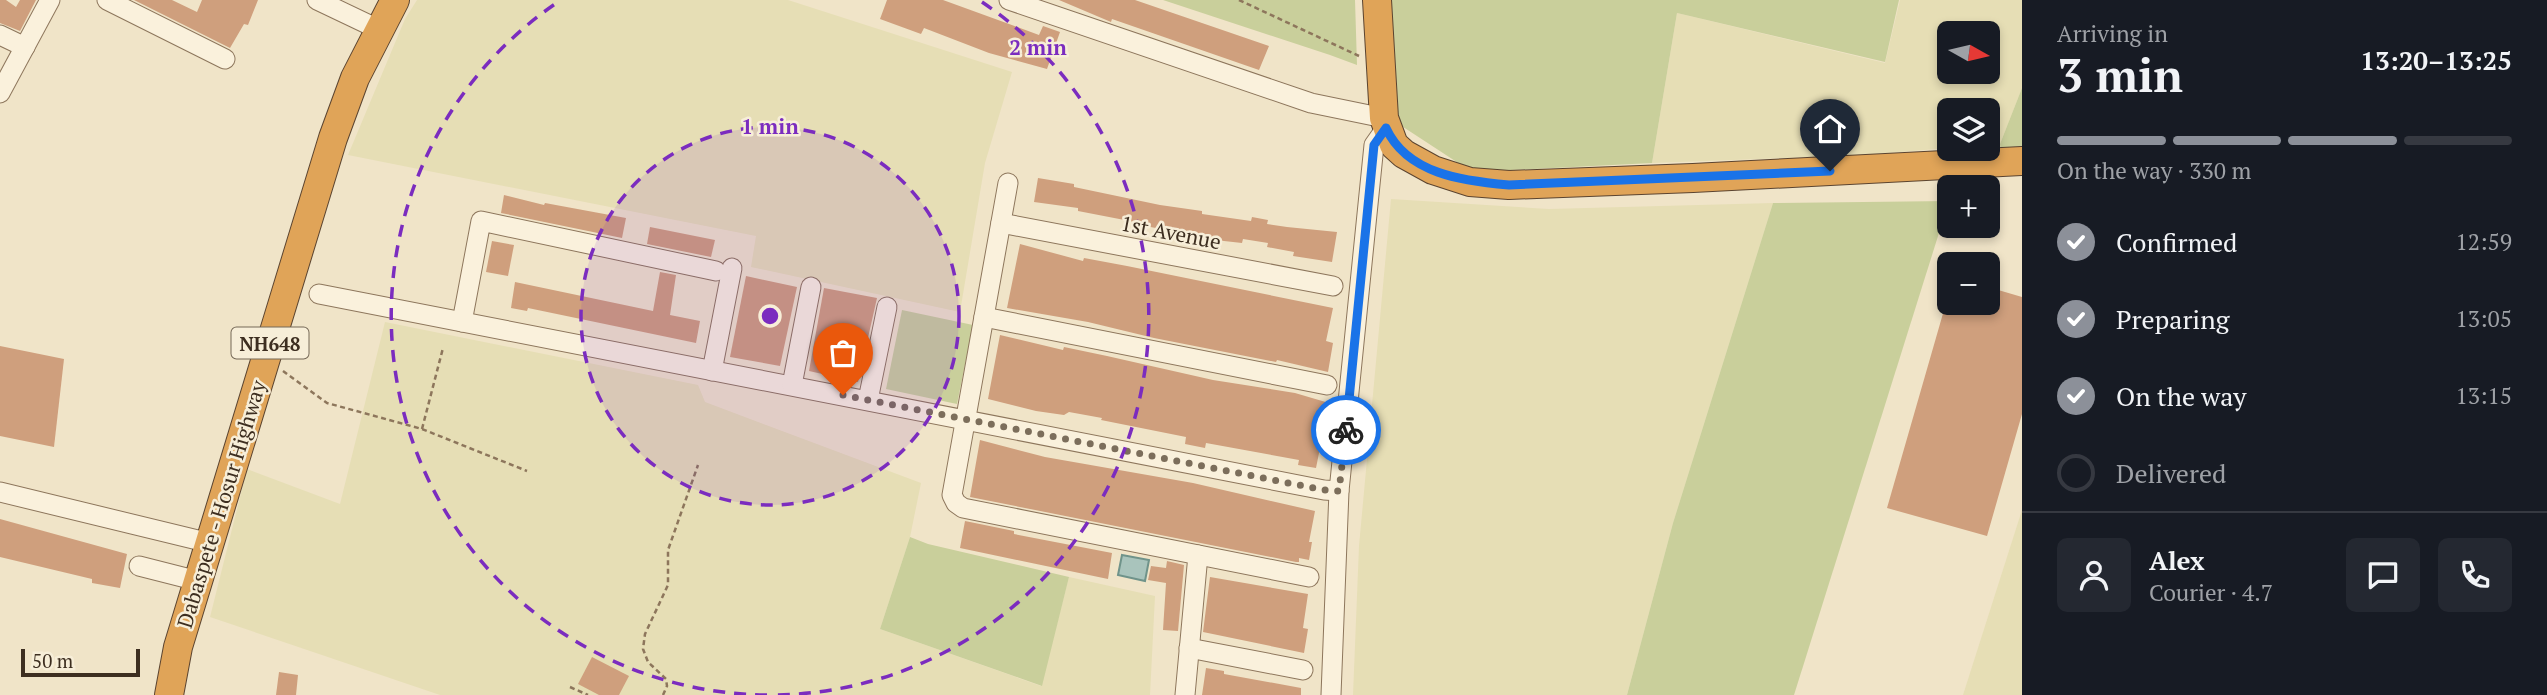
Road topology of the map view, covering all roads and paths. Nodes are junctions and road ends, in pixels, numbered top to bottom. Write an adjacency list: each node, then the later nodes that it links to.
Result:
1 (50, 0): 10 (street)
2 (107, 0): 11 (street)
3 (317, 0): 8 (street)
4 (395, 0): 8 (highway, Dabaspete - Hosur Highway / NH648)
5 (1009, 0): 14 (street)
6 (1239, 0): 12 (path)
7 (1377, 0): 12 (highway)
8 (380, 30): 25 (highway, Dabaspete - Hosur Highway / NH648)
9 (0, 35): 10 (street)
10 (25, 47): 13 (street)
11 (225, 59)
12 (1381, 62): 14 (highway)
13 (0, 93)
14 (1385, 123): 15 (highway); 34 (street)
15 (2022, 161)
16 (1008, 183): 17 (street)
17 (1001, 223): 18 (street, 1st Avenue); 22 (street)
18 (1333, 286)
19 (811, 287): 27 (street)
20 (319, 294): 23 (street)
21 (887, 307): 29 (street)
22 (984, 317): 28 (street); 30 (street)
23 (462, 322): 26 (street); 26 (street)
24 (443, 348): 31 (path)
25 (264, 363): 31 (path); 36 (highway, Dabaspete - Hosur Highway / NH648)
26 (712, 371): 27 (street)
27 (792, 385): 29 (street)
28 (1327, 385)
29 (868, 400): 30 (street)
30 (966, 418): 34 (street); 37 (street)
31 (422, 429): 33 (path)
32 (698, 465): 46 (path)
33 (527, 471)
34 (1339, 491): 48 (street)
35 (0, 492): 36 (street)
36 (210, 543): 40 (highway, Dabaspete - Hosur Highway / NH648)
37 (1198, 555): 39 (street); 41 (street)
38 (139, 566): 40 (street)
39 (1309, 577)
40 (198, 581): 44 (highway, Dabaspete - Hosur Highway / NH648)
41 (1189, 648): 42 (street); 47 (street)
42 (1303, 670)
43 (570, 687): 45 (path)
44 (169, 695)
45 (588, 695)
46 (663, 695)
47 (1185, 695)
48 (1331, 695)

